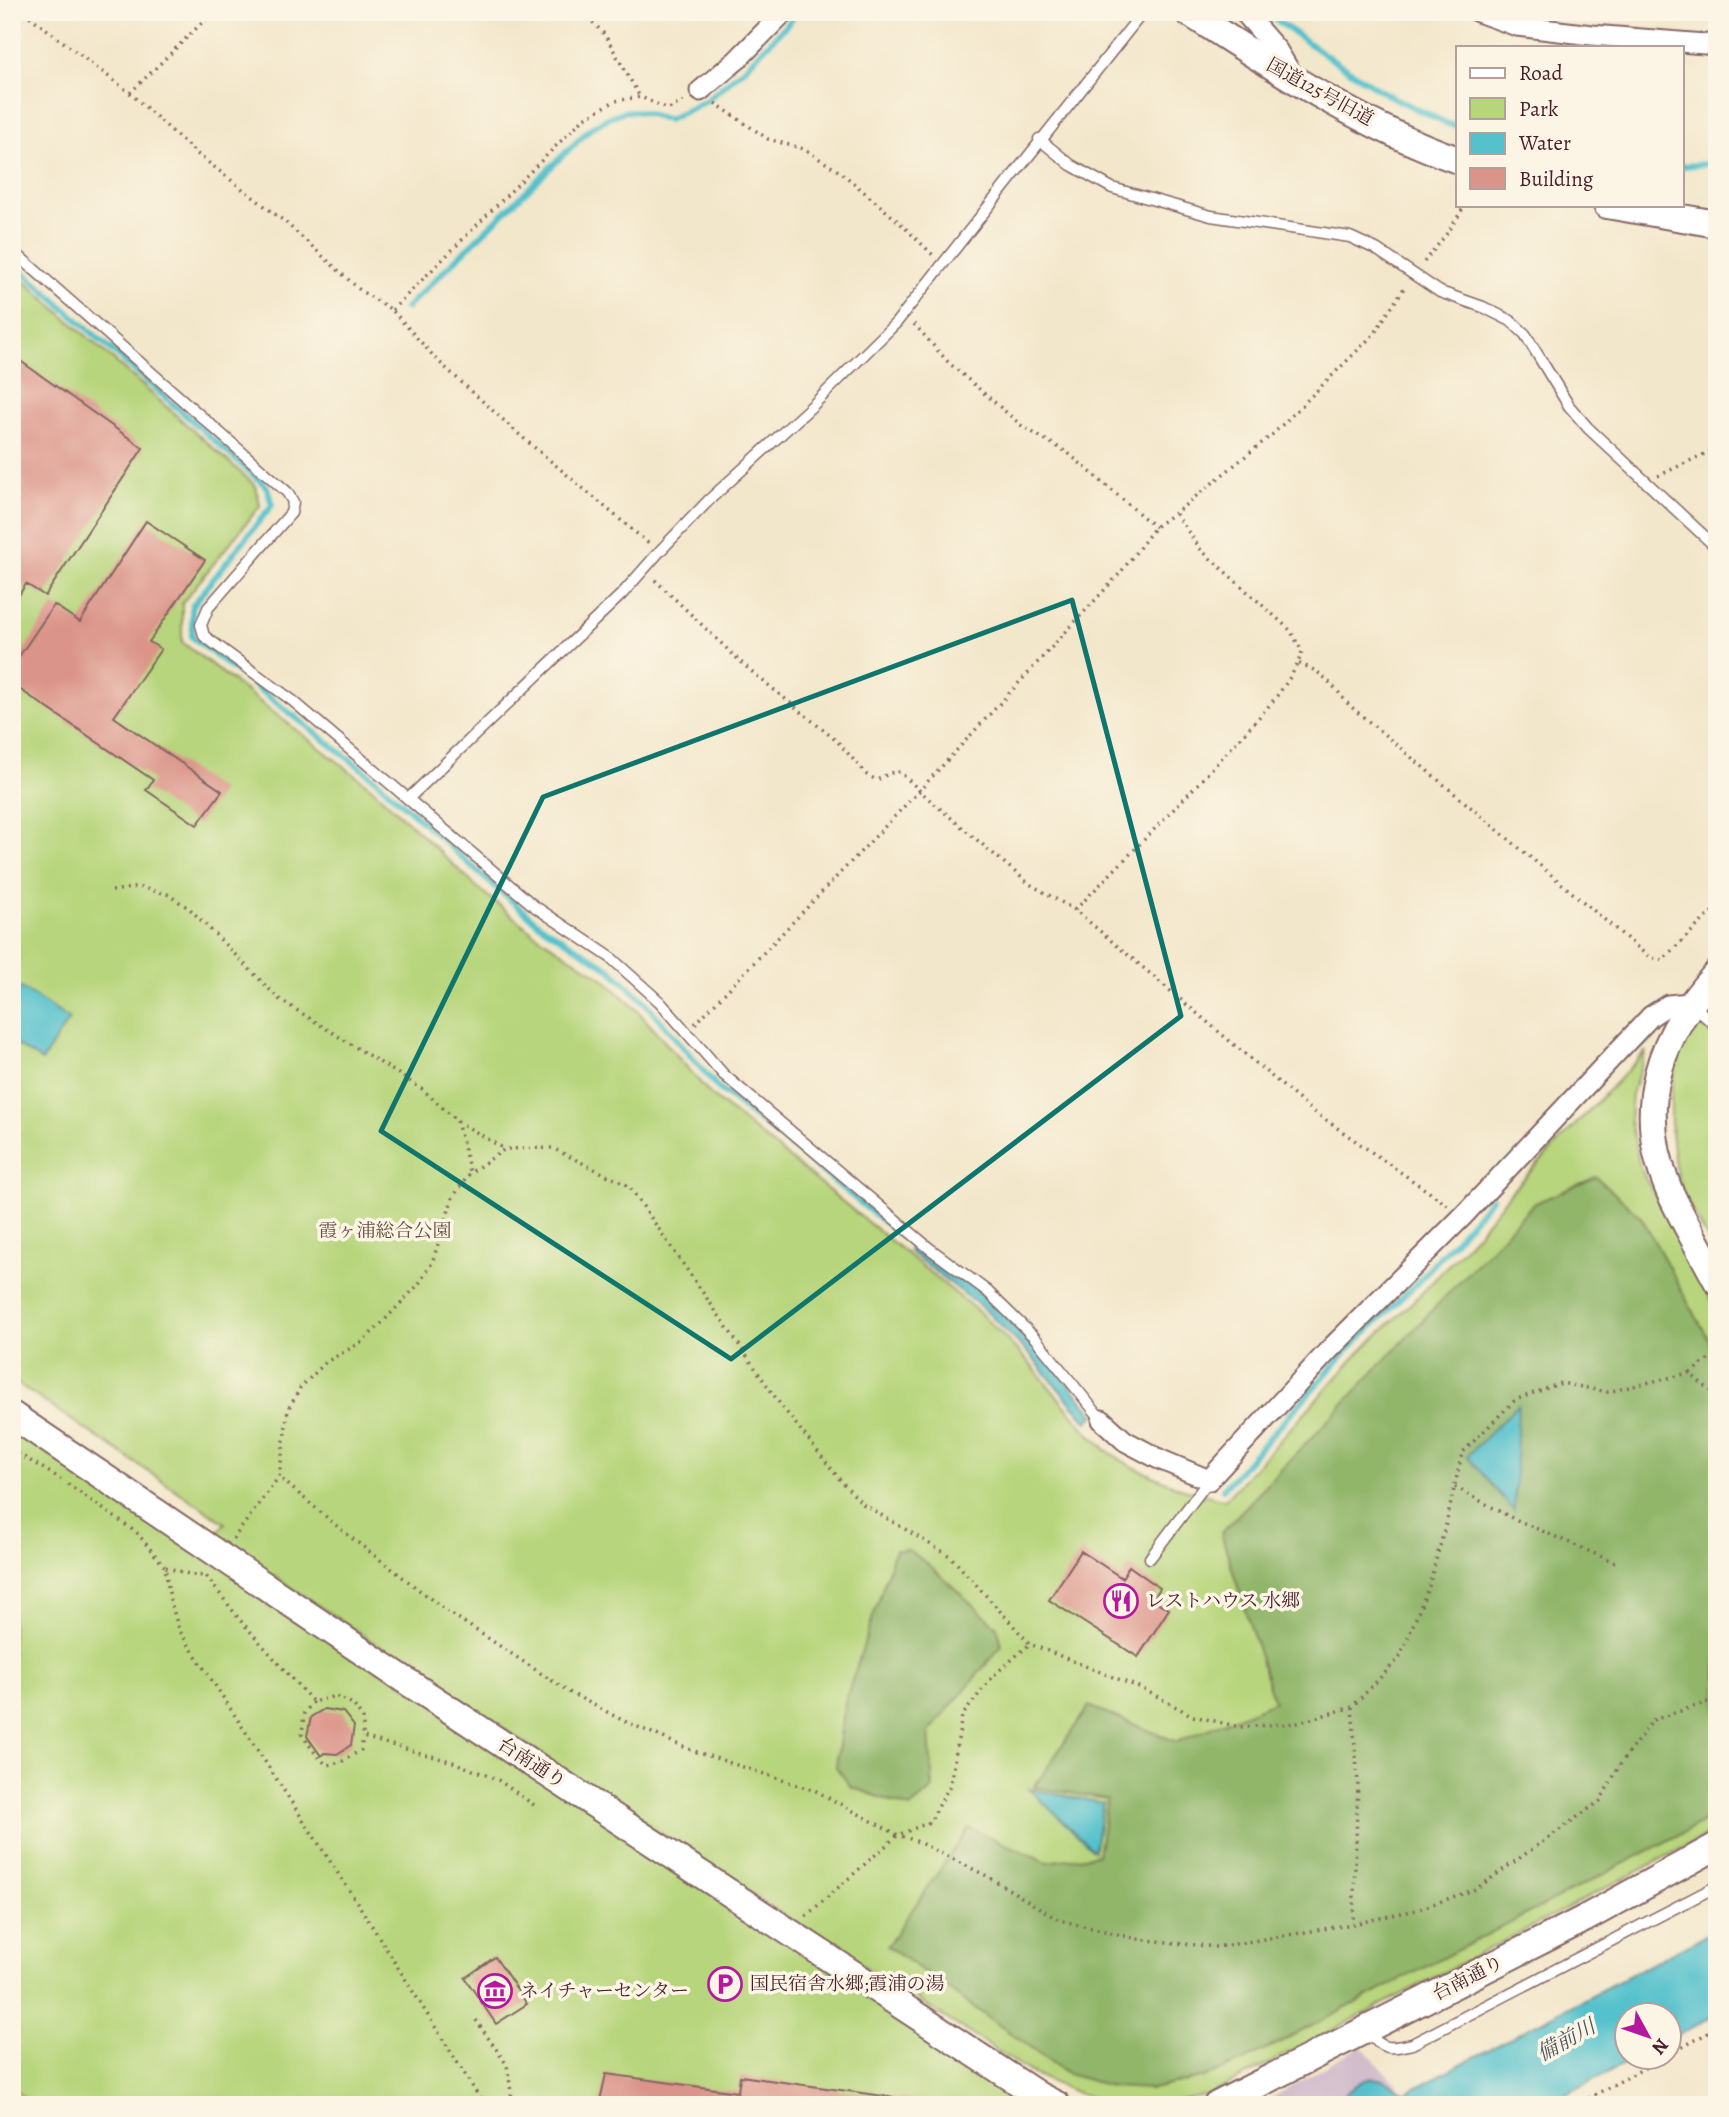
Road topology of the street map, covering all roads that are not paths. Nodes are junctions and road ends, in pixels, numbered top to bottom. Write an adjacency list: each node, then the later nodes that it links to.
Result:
1 (784, 12): 8 (street)
2 (1143, 12): 9 (lane)
3 (1188, 12): 7 (street, 国道125号旧道)
4 (1244, 12): 7 (street)
5 (1478, 12): 6 (street)
6 (1717, 45)
7 (1294, 79): 10 (street, 国道125号旧道)
8 (700, 91)
9 (1040, 139): 14 (lane); 15 (lane)
10 (1456, 159)
11 (1613, 206): 12 (street)
12 (1717, 224)
13 (12, 250): 15 (lane)
14 (1717, 548)
15 (409, 798): 21 (lane)
16 (1717, 972): 17 (street)
17 (1690, 1003): 18 (lane); 19 (street); 22 (street)
18 (1717, 1027)
19 (1717, 1281)
20 (12, 1415): 27 (street, 台南通り)
21 (1102, 1420): 22 (street)
22 (1209, 1480): 23 (lane)
23 (1150, 1558)
24 (1717, 1846): 26 (street, 台南通り)
25 (1717, 1886): 26 (lane)
26 (1367, 2029): 28 (street, 台南通り)
27 (1057, 2105)
28 (1217, 2105)

